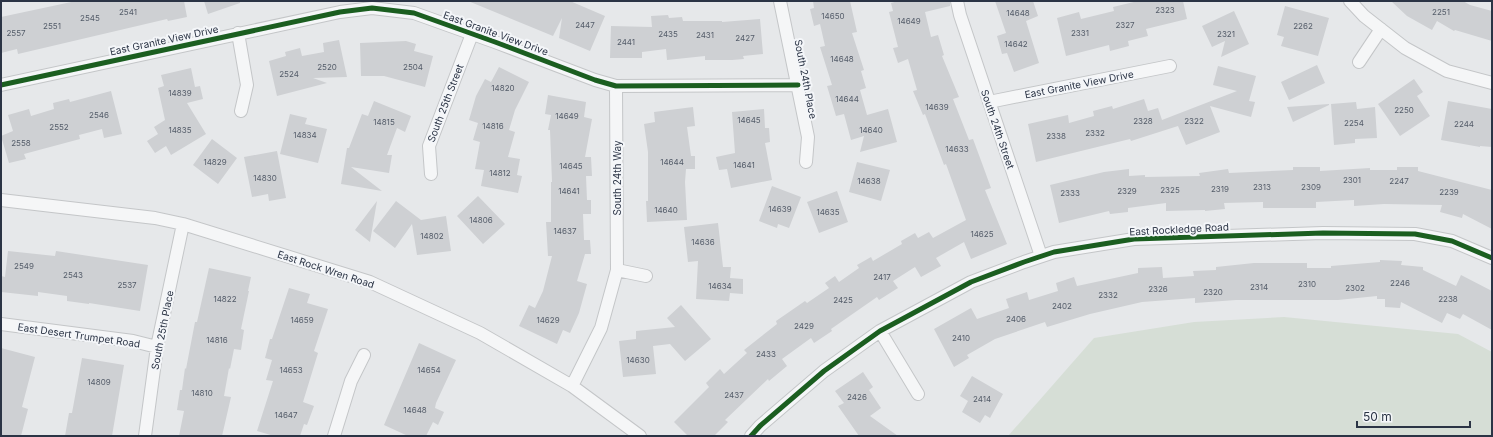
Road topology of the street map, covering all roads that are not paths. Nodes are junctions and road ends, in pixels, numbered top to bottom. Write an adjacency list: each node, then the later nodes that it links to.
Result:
1 (780, 1): 11 (street, South 24th Place)
2 (957, 1): 13 (street, South 24th Street)
3 (1350, 1): 4 (street)
4 (1381, 29): 7 (street); 9 (street)
5 (238, 34): 6 (street, East Granite View Drive); 10 (street, East Granite View Drive); 14 (street)
6 (472, 34): 12 (street, East Granite View Drive); 16 (street, South 25th Street)
7 (1359, 62)
8 (1170, 66): 13 (street, East Granite View Drive)
9 (1492, 83)
10 (1, 85)
11 (798, 85): 12 (street, East Granite View Drive); 15 (street, South 24th Place)
12 (616, 86): 21 (street, South 24th Way)
13 (989, 102): 19 (street, South 24th Street)
14 (241, 111)
15 (806, 162)
16 (431, 174)
17 (1, 200): 18 (street, East Rock Wren Road)
18 (183, 224): 25 (street, South 25th Place); 27 (street, East Rock Wren Road)
19 (1041, 256): 20 (street, East Rockledge Road); 24 (street, East Rockledge Road)
20 (1492, 258)
21 (617, 270): 22 (street); 27 (street, South 24th Way)
22 (646, 276)
23 (1, 324): 25 (street, East Desert Trumpet Road)
24 (880, 331): 28 (street); 32 (street, East Rockledge Road)
25 (157, 347): 29 (street, South 25th Place)
26 (364, 355): 30 (street)
27 (572, 386): 31 (street, East Rock Wren Road)
28 (918, 394)
29 (145, 436)
30 (334, 436)
31 (640, 436)
32 (751, 436)

